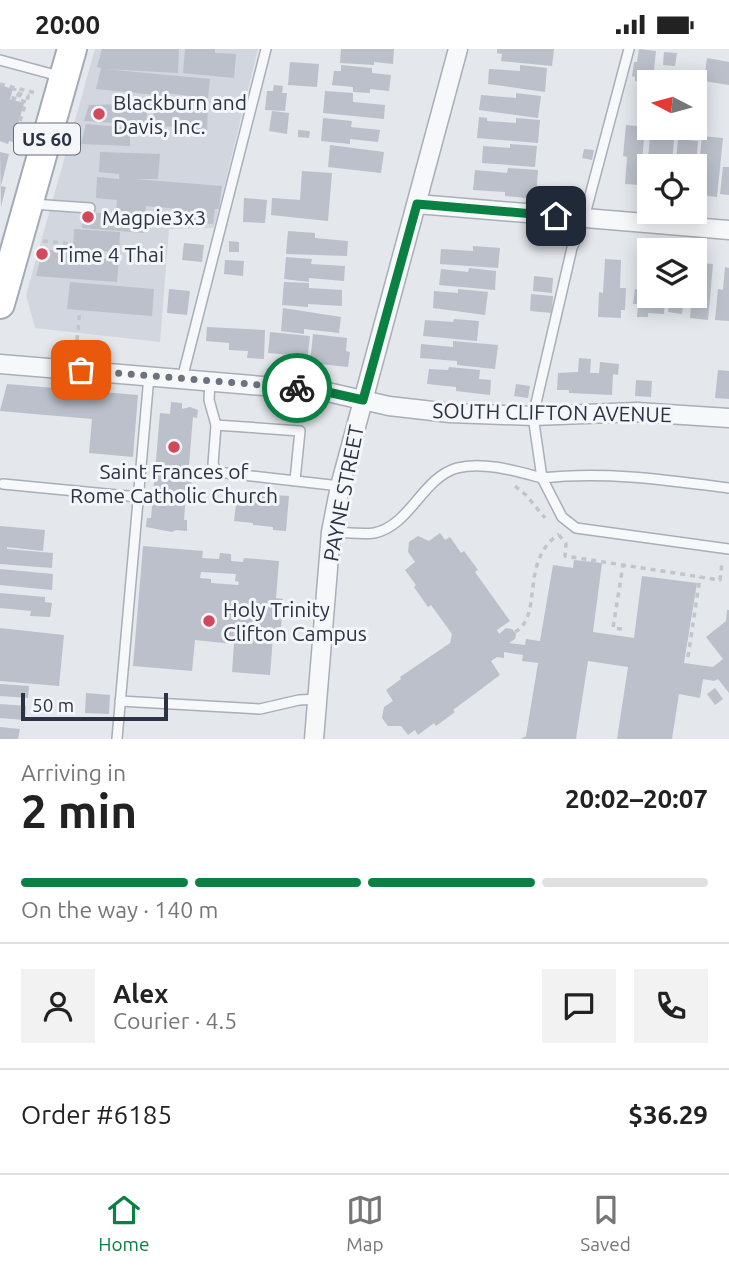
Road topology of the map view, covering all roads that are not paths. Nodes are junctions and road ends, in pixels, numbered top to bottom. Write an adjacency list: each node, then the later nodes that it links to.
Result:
1 (72, 49): 6 (main road, US 60)
2 (266, 49): 15 (lane)
3 (458, 49): 8 (street, PAYNE STREET)
4 (629, 49): 10 (lane)
5 (0, 60): 6 (lane)
6 (64, 77): 7 (main road, US 60)
7 (29, 204): 9 (lane); 12 (main road, US 60)
8 (417, 204): 10 (street); 17 (street, PAYNE STREET)
9 (90, 208)
10 (584, 218): 11 (street); 18 (lane)
11 (729, 230)
12 (0, 304)
13 (0, 364): 14 (street, SOUTH CLIFTON AVENUE)
14 (149, 376): 15 (street, SOUTH CLIFTON AVENUE); 26 (lane)
15 (182, 379): 16 (street, SOUTH CLIFTON AVENUE)
16 (210, 381): 17 (street, SOUTH CLIFTON AVENUE); 20 (lane)
17 (363, 400): 18 (street, SOUTH CLIFTON AVENUE); 24 (street, PAYNE STREET)
18 (533, 416): 19 (street, SOUTH CLIFTON AVENUE); 21 (lane)
19 (729, 418)
20 (216, 425): 22 (lane); 22 (lane)
21 (542, 478): 25 (lane); 27 (lane); 28 (lane)
22 (295, 480): 24 (lane)
23 (3, 484): 26 (lane)
24 (340, 486): 27 (street, PAYNE STREET)
25 (729, 488)
26 (138, 497): 30 (lane)
27 (331, 531): 29 (street, PAYNE STREET)
28 (729, 549)
29 (318, 699): 30 (lane); 32 (street, PAYNE STREET)
30 (120, 701): 31 (lane)
31 (117, 739)
32 (314, 739)

